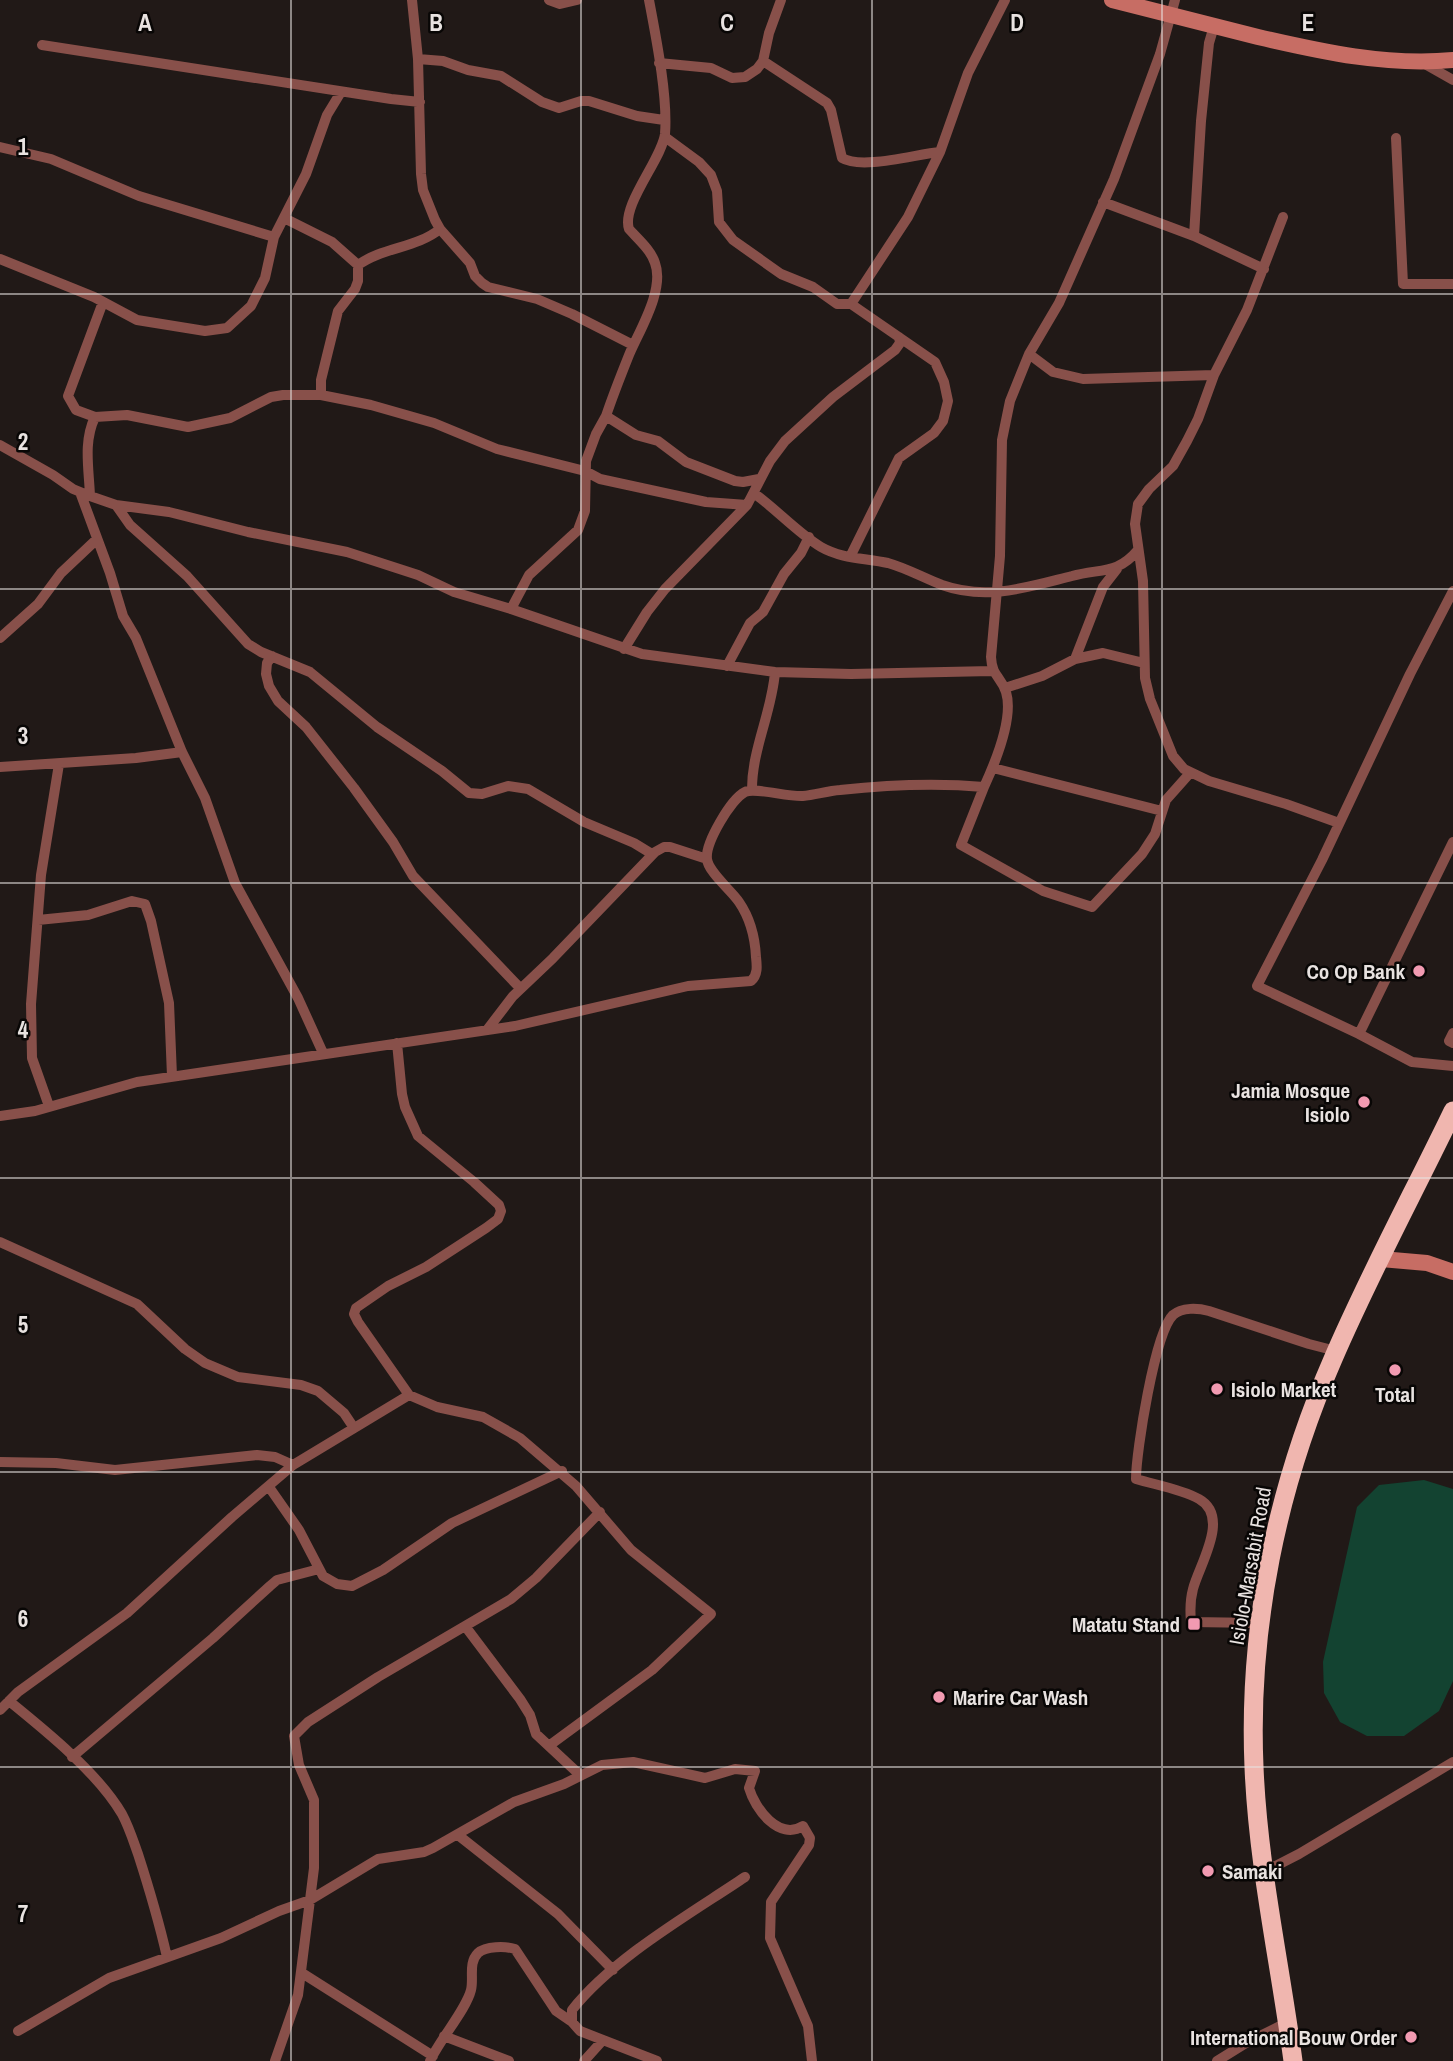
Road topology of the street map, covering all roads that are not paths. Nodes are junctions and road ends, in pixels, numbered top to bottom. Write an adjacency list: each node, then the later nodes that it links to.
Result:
1 (412, 0): 11 (street)
2 (550, 0): 3 (street)
3 (577, 0)
4 (649, 0): 14 (street)
5 (781, 0): 13 (street)
6 (1005, 0): 23 (street)
7 (1112, 0): 8 (street)
8 (1173, 8): 9 (street); 24 (street)
9 (1214, 26): 15 (street); 28 (street)
10 (41, 46): 17 (street)
11 (418, 59): 18 (street); 19 (street)
12 (1453, 60): 15 (street)
13 (763, 61): 14 (street); 23 (street)
14 (659, 63): 19 (street)
15 (1423, 63): 16 (street)
16 (1453, 80)
17 (341, 92): 18 (street); 26 (street)
18 (420, 102): 27 (street)
19 (664, 120): 20 (street)
20 (665, 137): 35 (street); 37 (street)
21 (1396, 138): 33 (street)
22 (0, 147): 29 (street)
23 (940, 152): 35 (street)
24 (1103, 202): 28 (street); 38 (street)
25 (1283, 217): 32 (street)
26 (284, 218): 29 (street); 31 (street)
27 (440, 229): 31 (street); 37 (street)
28 (1194, 236): 32 (street)
29 (274, 237): 34 (street)
30 (0, 259): 34 (street)
31 (358, 265): 40 (street)
32 (1264, 269): 39 (street)
33 (1453, 284)
34 (103, 302): 42 (street)
35 (850, 304): 36 (street)
36 (899, 337): 45 (street); 53 (street)
37 (634, 345): 41 (street)
38 (1030, 354): 39 (street); 56 (street)
39 (1214, 375): 52 (street)
40 (321, 396): 42 (street); 44 (street)
41 (606, 415): 44 (street); 45 (street)
42 (95, 417): 46 (street)
43 (0, 446): 46 (street)
44 (585, 471): 49 (street); 57 (street)
45 (759, 480): 47 (street)
46 (85, 494): 48 (street); 51 (street)
47 (755, 494): 49 (street); 50 (street)
48 (117, 505): 57 (street); 60 (street)
49 (747, 505): 59 (street)
50 (809, 537): 53 (street); 63 (street)
51 (96, 540): 58 (street); 67 (street)
52 (1139, 550): 54 (street); 62 (street)
53 (850, 557): 56 (street)
54 (1117, 569): 56 (street); 61 (street)
55 (1453, 591): 75 (street)
56 (995, 592): 64 (street)
57 (511, 608): 59 (street)
58 (0, 638)
59 (624, 649): 63 (street)
60 (272, 656): 77 (street); 80 (street)
61 (1075, 659): 62 (street); 66 (street)
62 (1144, 663): 71 (street)
63 (727, 666): 65 (street)
64 (992, 671): 65 (street); 66 (street)
65 (775, 672): 73 (street)
66 (1004, 688): 70 (street)
67 (182, 752): 68 (street); 86 (street)
68 (59, 764): 69 (street); 79 (street)
69 (0, 767)
70 (993, 768): 72 (street); 74 (street)
71 (1191, 773): 74 (street); 75 (street)
72 (984, 787): 73 (street); 74 (street)
73 (752, 789): 78 (street)
74 (1161, 811)
75 (1339, 823): 83 (street)
76 (1453, 842): 83 (street)
77 (652, 854): 78 (street); 80 (street)
78 (706, 859): 81 (street)
79 (38, 920): 88 (street); 89 (street)
80 (520, 988): 81 (street)
81 (487, 1030): 84 (street)
82 (1453, 1033): 85 (street)
83 (1359, 1034): 87 (street)
84 (397, 1043): 86 (street); 96 (street)
85 (1453, 1043)
86 (323, 1053): 88 (street)
87 (1453, 1066)
88 (173, 1076): 89 (street)
89 (49, 1107): 91 (street)
90 (1453, 1111): 93 (highway, Isiolo-Marsabit Road)
91 (0, 1116)
92 (0, 1242): 97 (street)
93 (1381, 1259): 94 (street); 95 (highway, Isiolo-Marsabit Road)
94 (1453, 1272)
95 (1336, 1351): 104 (highway, Isiolo-Marsabit Road); 104 (street)
96 (409, 1395): 97 (street); 100 (street)
97 (354, 1428): 99 (street)
98 (0, 1462): 99 (street)
99 (293, 1465): 101 (street)
100 (562, 1471): 102 (street); 103 (street)
101 (269, 1487): 103 (street); 106 (street)
102 (600, 1512): 105 (street); 108 (street)
103 (319, 1569): 109 (street)
104 (1260, 1623): 113 (highway, Isiolo-Marsabit Road)
105 (465, 1626): 108 (street); 115 (street)
106 (9, 1701): 107 (street); 109 (street)
107 (0, 1710)
108 (550, 1745): 111 (street)
109 (72, 1757): 116 (street)
110 (1453, 1762): 113 (street)
111 (580, 1775): 112 (street); 130 (street)
112 (458, 1835): 115 (street); 117 (street)
113 (1264, 1872): 120 (highway, Isiolo-Marsabit Road)
114 (745, 1877): 117 (street)
115 (310, 1900): 116 (street); 118 (street)
116 (167, 1957): 121 (street)
117 (613, 1970): 119 (street)
118 (302, 1973): 125 (street); 126 (street)
119 (572, 2022): 122 (street); 123 (street)
120 (1288, 2022): 131 (street); 132 (highway, Isiolo-Marsabit Road)
121 (18, 2031)
122 (444, 2036): 125 (street); 127 (street)
123 (603, 2040): 124 (street); 128 (street)
124 (635, 2057): 129 (street)
125 (431, 2058)
126 (275, 2061)
127 (509, 2061)
128 (584, 2061)
129 (657, 2061)
130 (812, 2061)
131 (1217, 2061)
132 (1293, 2061)

